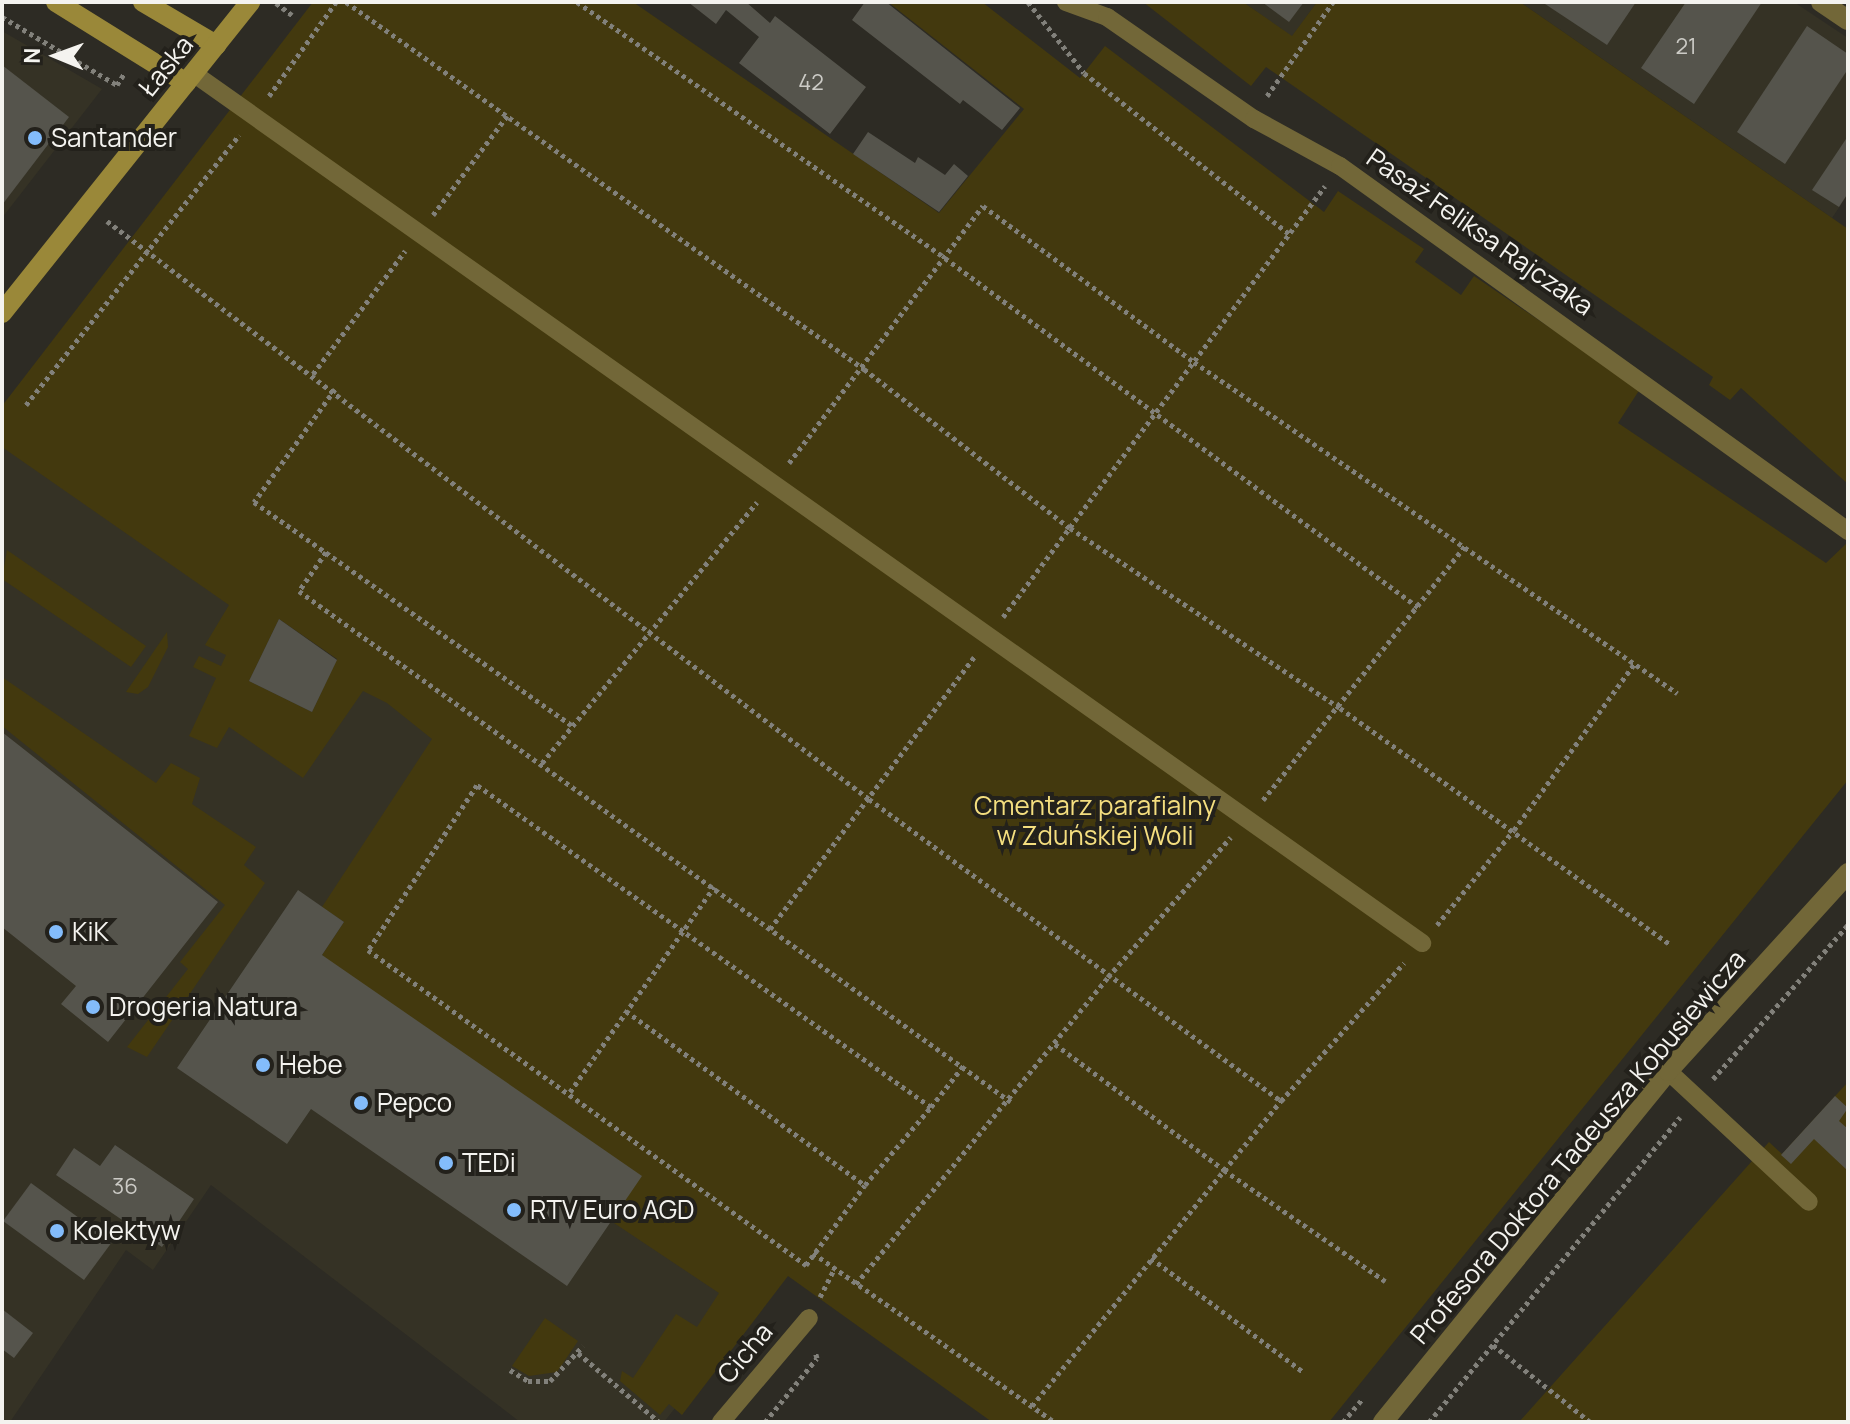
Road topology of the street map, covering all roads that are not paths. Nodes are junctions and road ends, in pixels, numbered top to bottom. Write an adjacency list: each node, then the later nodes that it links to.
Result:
1 (56, 2): 8 (street)
2 (143, 2): 7 (street)
3 (250, 2): 7 (street, Łaska)
4 (1066, 2): 10 (lane, Pasaż Feliksa Rajczaka)
5 (1821, 2): 6 (street)
6 (1848, 20)
7 (216, 45): 8 (street, Łaska)
8 (189, 78): 9 (street, Łaska); 12 (lane)
9 (2, 313)
10 (1848, 531)
11 (1848, 873): 13 (street, Profesora Doktora Tadeusza Kobusiewicza)
12 (1422, 943)
13 (1668, 1071): 14 (lane); 17 (street, Profesora Doktora Tadeusza Kobusiewicza)
14 (1809, 1202)
15 (809, 1318): 16 (lane, Cicha)
16 (721, 1422)
17 (1383, 1422)

